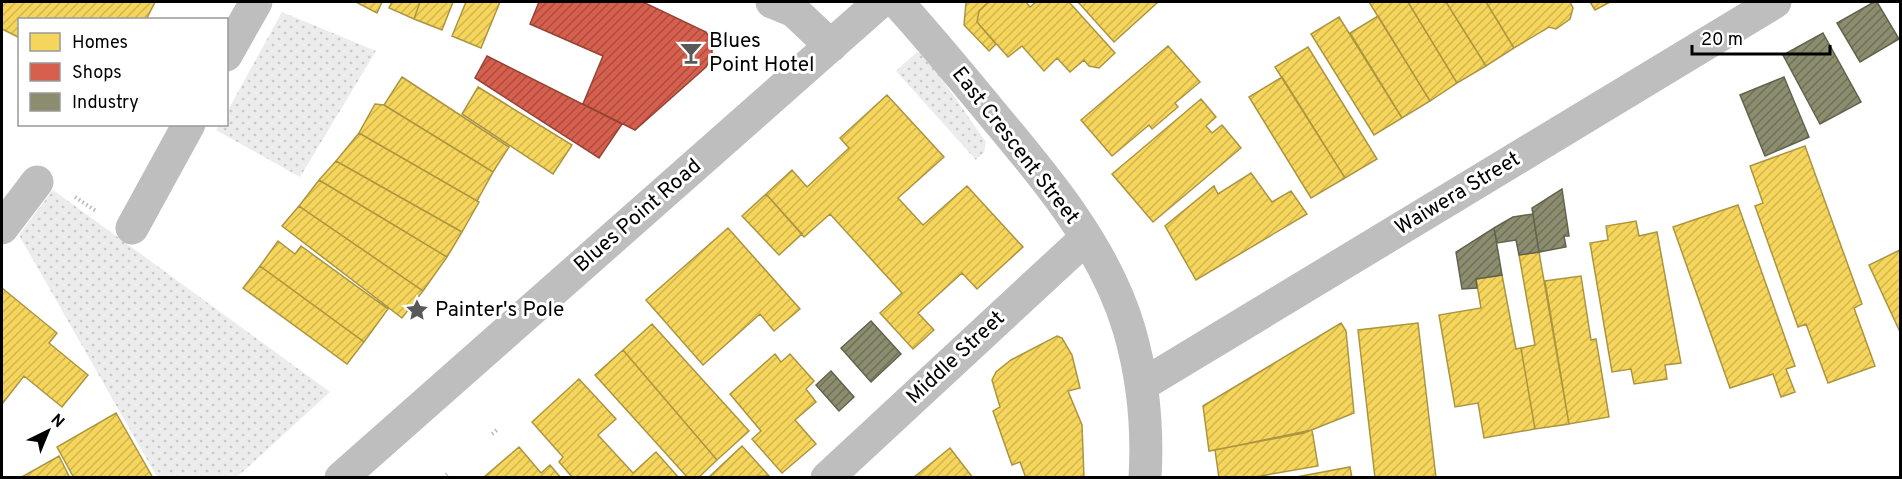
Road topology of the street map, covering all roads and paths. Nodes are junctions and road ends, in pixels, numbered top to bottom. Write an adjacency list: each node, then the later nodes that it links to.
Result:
1 (256, 2): 7 (street)
2 (772, 2): 6 (street)
3 (880, 2): 6 (street, Blues Point Road)
4 (897, 2): 12 (street, East Crescent Street)
5 (1775, 2): 13 (street, Waiwera Street)
6 (831, 46): 16 (street, Blues Point Road)
7 (228, 51)
8 (188, 126): 11 (street)
9 (38, 182): 10 (street); 11 (path)
10 (2, 228)
11 (132, 228)
12 (1086, 238): 13 (street, East Crescent Street); 17 (street, Middle Street)
13 (1142, 385): 18 (street, East Crescent Street)
14 (498, 429): 15 (path)
15 (492, 434)
16 (341, 477)
17 (827, 477)
18 (1145, 477)

